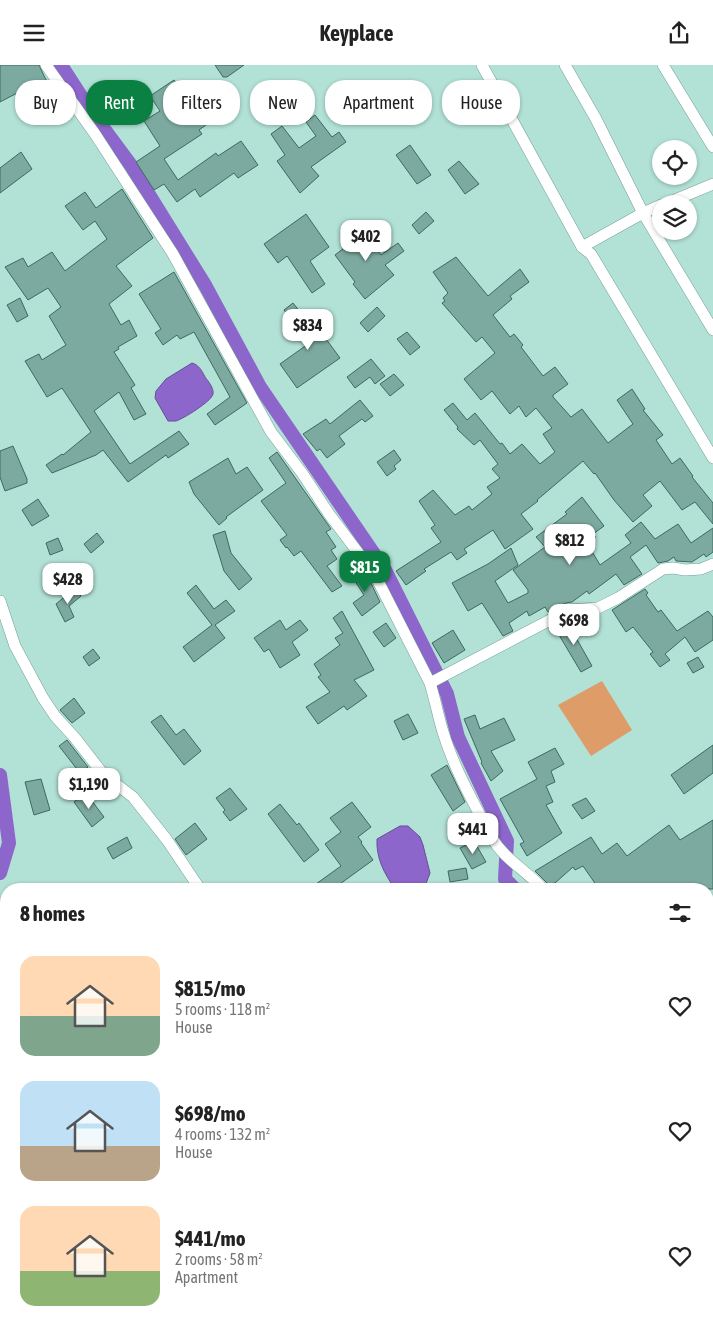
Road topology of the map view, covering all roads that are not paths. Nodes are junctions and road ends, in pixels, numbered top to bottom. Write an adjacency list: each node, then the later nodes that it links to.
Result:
1 (46, 65): 15 (street)
2 (482, 65): 10 (street)
3 (565, 65): 9 (street)
4 (663, 65): 5 (street)
5 (713, 147)
6 (713, 184): 7 (street)
7 (687, 195)
8 (652, 209): 9 (street)
9 (643, 213): 10 (street); 11 (street)
10 (582, 247): 12 (street)
11 (713, 330)
12 (713, 458)
13 (713, 564): 15 (street)
14 (0, 601): 16 (street)
15 (430, 683): 17 (street)
16 (196, 883)
17 (538, 883)

